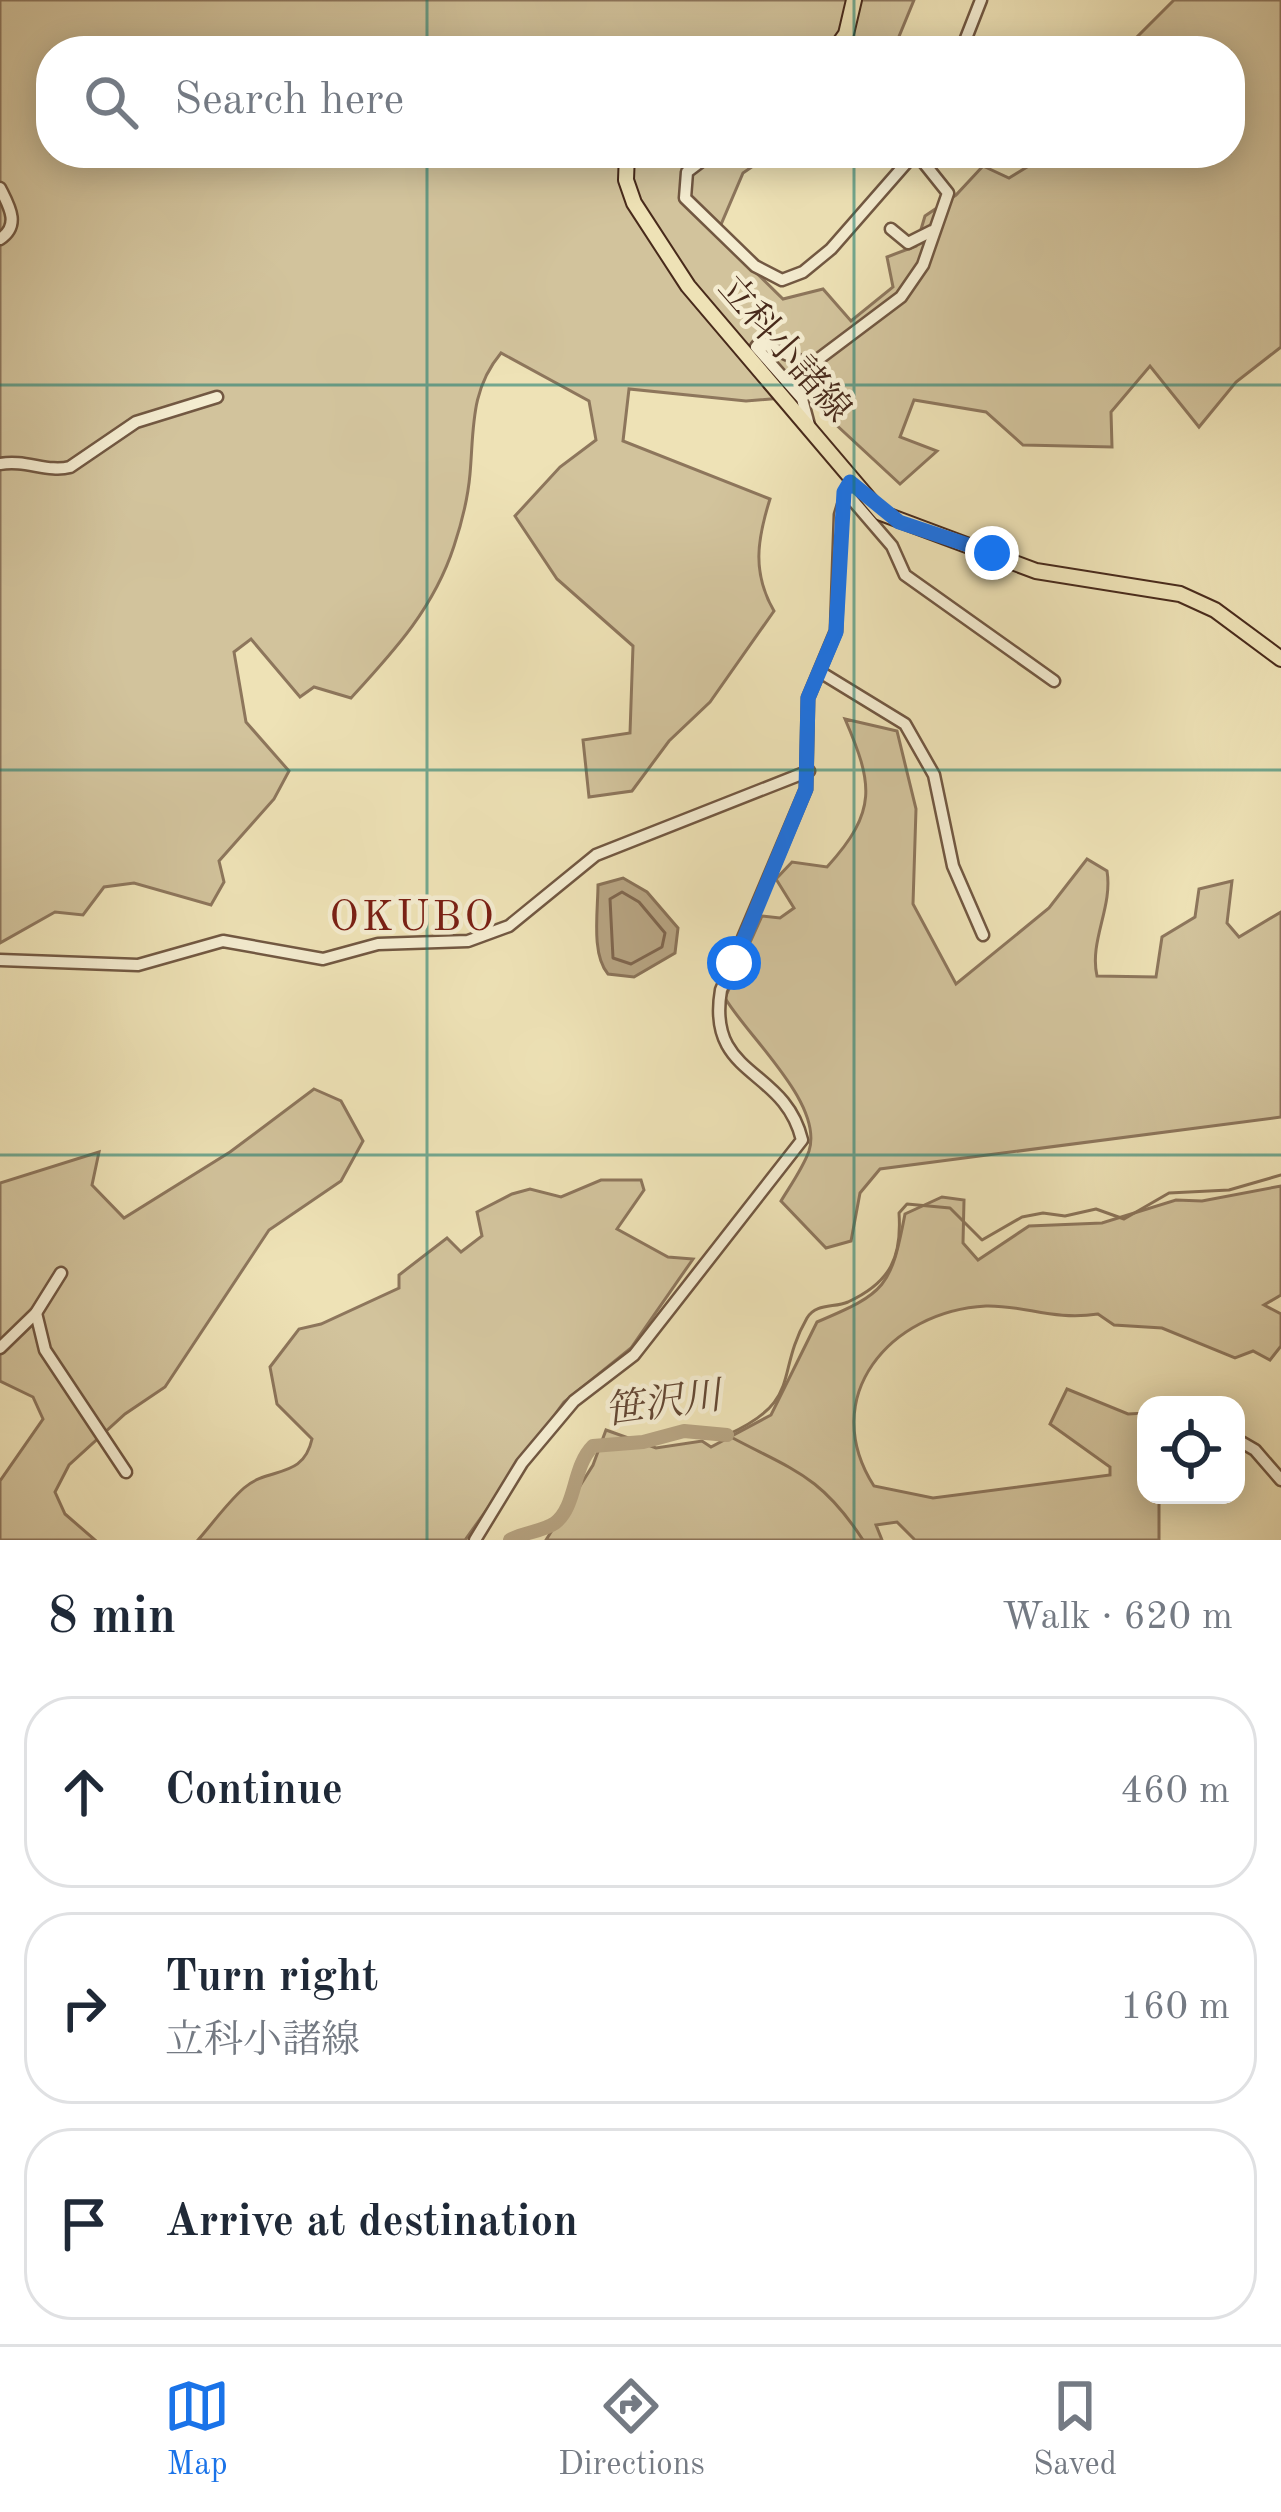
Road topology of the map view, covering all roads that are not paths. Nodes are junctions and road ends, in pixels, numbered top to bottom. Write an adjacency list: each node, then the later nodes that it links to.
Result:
1 (854, 0): 3 (main road)
2 (981, 0): 4 (street)
3 (845, 36)
4 (967, 36)
5 (628, 168): 14 (main road, 立科小諸線)
6 (692, 168): 7 (street)
7 (902, 168)
8 (927, 168): 11 (street)
9 (0, 188): 12 (street)
10 (891, 229): 11 (street)
11 (932, 231): 14 (street)
12 (0, 239)
13 (217, 397): 15 (street)
14 (809, 425): 16 (main road, 立科小諸線)
15 (0, 464)
16 (850, 482): 17 (main road, 立科小諸線); 18 (street); 19 (street)
17 (1281, 659)
18 (820, 671): 20 (street); 21 (street)
19 (1054, 680)
20 (809, 771): 22 (street); 29 (street)
21 (983, 935)
22 (0, 960)
23 (62, 1273): 24 (street)
24 (36, 1313): 25 (street); 27 (street)
25 (0, 1348)
26 (1245, 1444): 28 (street)
27 (126, 1472)
28 (1281, 1480)
29 (475, 1540)

